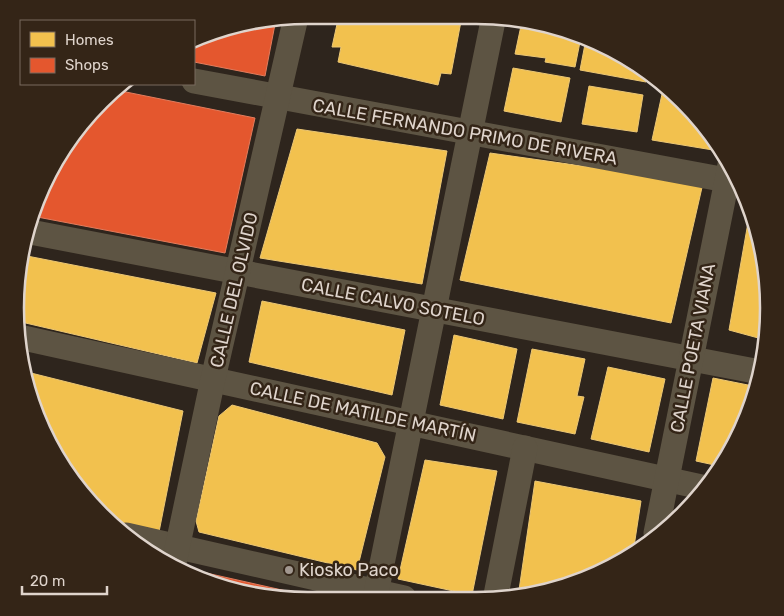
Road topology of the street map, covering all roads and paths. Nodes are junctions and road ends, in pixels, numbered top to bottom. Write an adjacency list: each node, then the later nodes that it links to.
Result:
1 (295, 24): 4 (street, CALLE DEL OLVIDO)
2 (492, 24): 5 (street)
3 (195, 81): 4 (street, CALLE FERNANDO PRIMO DE RIVERA)
4 (279, 98): 5 (street, CALLE FERNANDO PRIMO DE RIVERA); 9 (street, CALLE DEL OLVIDO)
5 (472, 133): 6 (street, CALLE FERNANDO PRIMO DE RIVERA); 10 (street)
6 (727, 174)
7 (730, 180): 12 (street, CALLE POETA VIANA)
8 (34, 232): 9 (street, CALLE CALVO SOTELO)
9 (238, 272): 10 (street, CALLE CALVO SOTELO); 14 (street, CALLE DEL OLVIDO)
10 (434, 310): 12 (street, CALLE CALVO SOTELO); 15 (street)
11 (25, 337): 14 (street, CALLE DE MATILDE MARTÍN)
12 (691, 359): 13 (street, CALLE CALVO SOTELO); 17 (street, CALLE POETA VIANA)
13 (753, 371)
14 (213, 379): 15 (street, CALLE DE MATILDE MARTÍN); 21 (street, CALLE DEL OLVIDO)
15 (411, 423): 16 (street, CALLE DE MATILDE MARTÍN); 23 (street)
16 (525, 448): 17 (street, CALLE DE MATILDE MARTÍN); 24 (street)
17 (666, 480): 18 (street, CALLE DE MATILDE MARTÍN); 19 (street, CALLE POETA VIANA)
18 (697, 486)
19 (657, 527)
20 (153, 546): 21 (street)
21 (176, 555): 22 (street)
22 (361, 592)
23 (377, 592)
24 (497, 592)

